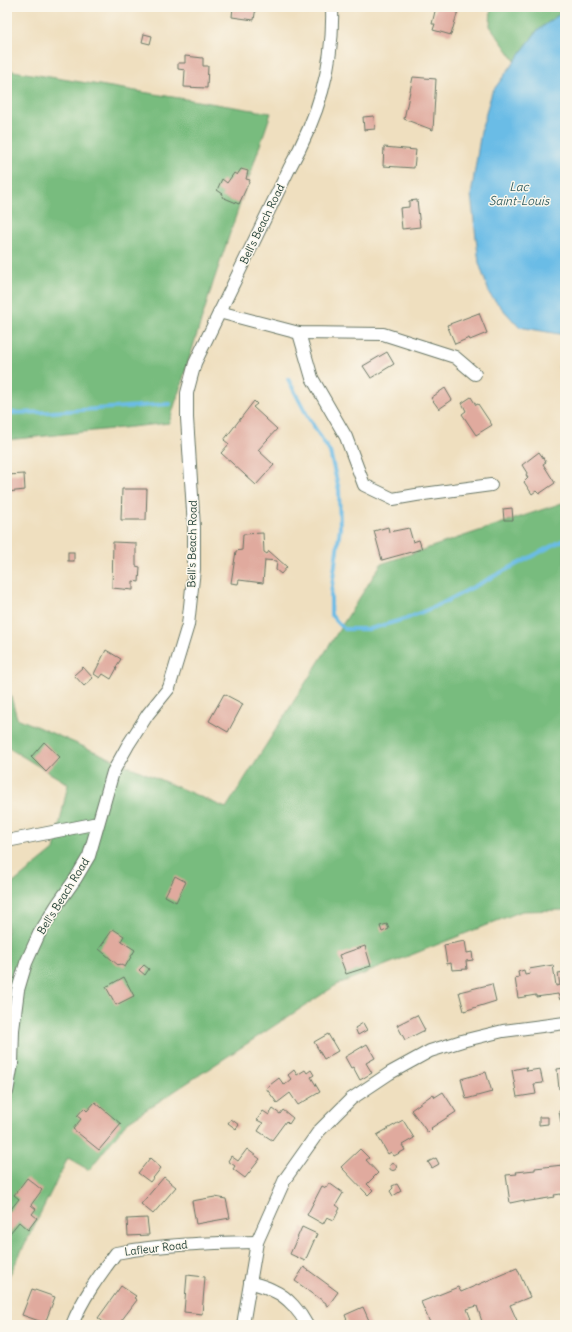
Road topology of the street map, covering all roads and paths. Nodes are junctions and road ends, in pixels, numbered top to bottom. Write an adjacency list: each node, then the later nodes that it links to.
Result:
1 (332, 7): 2 (street, Bell's Beach Road)
2 (219, 312): 3 (street); 6 (street, Bell's Beach Road)
3 (299, 333): 4 (street); 5 (street)
4 (475, 374)
5 (491, 485)
6 (98, 823): 7 (street); 9 (street, Bell's Beach Road)
7 (7, 841)
8 (565, 1023): 10 (street)
9 (7, 1092)
10 (257, 1242): 11 (street); 12 (street, Lafleur Road)
11 (250, 1282): 13 (street); 14 (street)
12 (72, 1325)
13 (243, 1325)
14 (307, 1325)

